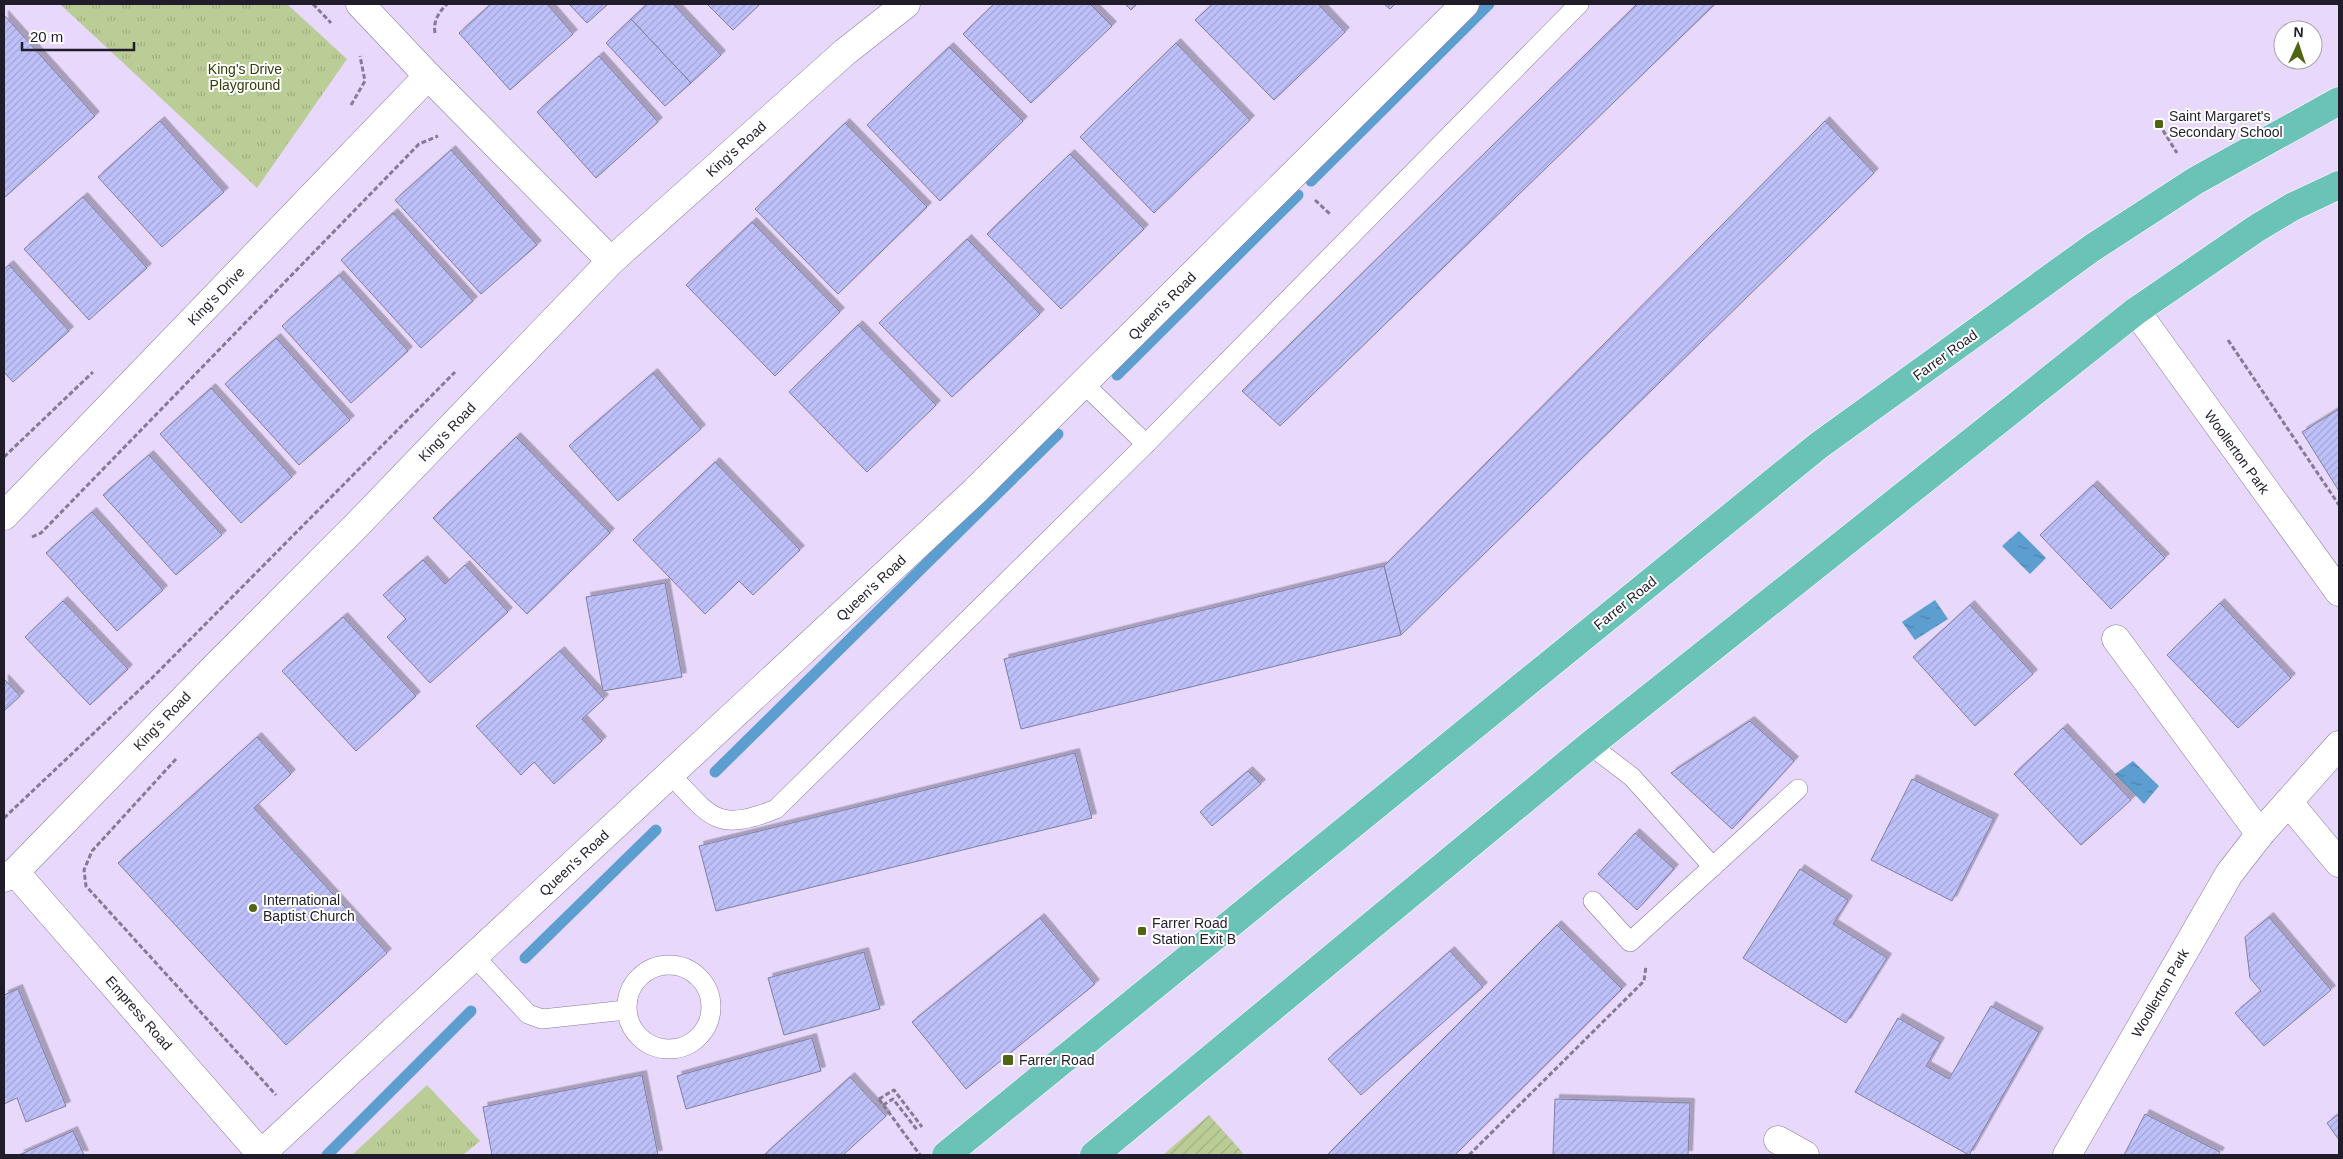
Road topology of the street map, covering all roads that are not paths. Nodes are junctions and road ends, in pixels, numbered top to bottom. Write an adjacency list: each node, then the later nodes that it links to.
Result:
1 (906, 4): 8 (street, King's Road)
2 (1465, 4): 10 (street, Queen's Road)
3 (1579, 4): 11 (lane)
4 (370, 7): 5 (street)
5 (428, 76): 8 (street); 12 (street, King's Drive)
6 (2339, 101): 29 (highway, Farrer Road)
7 (2339, 185): 9 (highway)
8 (611, 261): 23 (street, King's Road)
9 (2136, 311): 13 (street, Woollerton Park); 16 (highway)
10 (1084, 384): 11 (lane); 17 (street, Queen's Road)
11 (1146, 444): 17 (lane)
12 (4, 516)
13 (2339, 592)
14 (2116, 639): 20 (street)
15 (2339, 745): 19 (street, Woollerton Park)
16 (1590, 746): 22 (lane); 30 (highway)
17 (670, 774): 25 (street, Queen's Road)
18 (1798, 789): 22 (lane)
19 (2289, 803): 20 (street, Woollerton Park); 21 (street)
20 (2260, 834): 32 (street, Woollerton Park)
21 (2339, 863)
22 (1713, 867): 24 (lane)
23 (9, 875): 28 (street, Empress Road)
24 (1592, 901)
25 (474, 956): 26 (lane); 28 (street, Queen's Road)
26 (626, 1010): 26 (lane)
27 (1778, 1140): 31 (street)
28 (262, 1154)
29 (946, 1155)
30 (1094, 1155)
31 (1804, 1155)
32 (2067, 1155)

